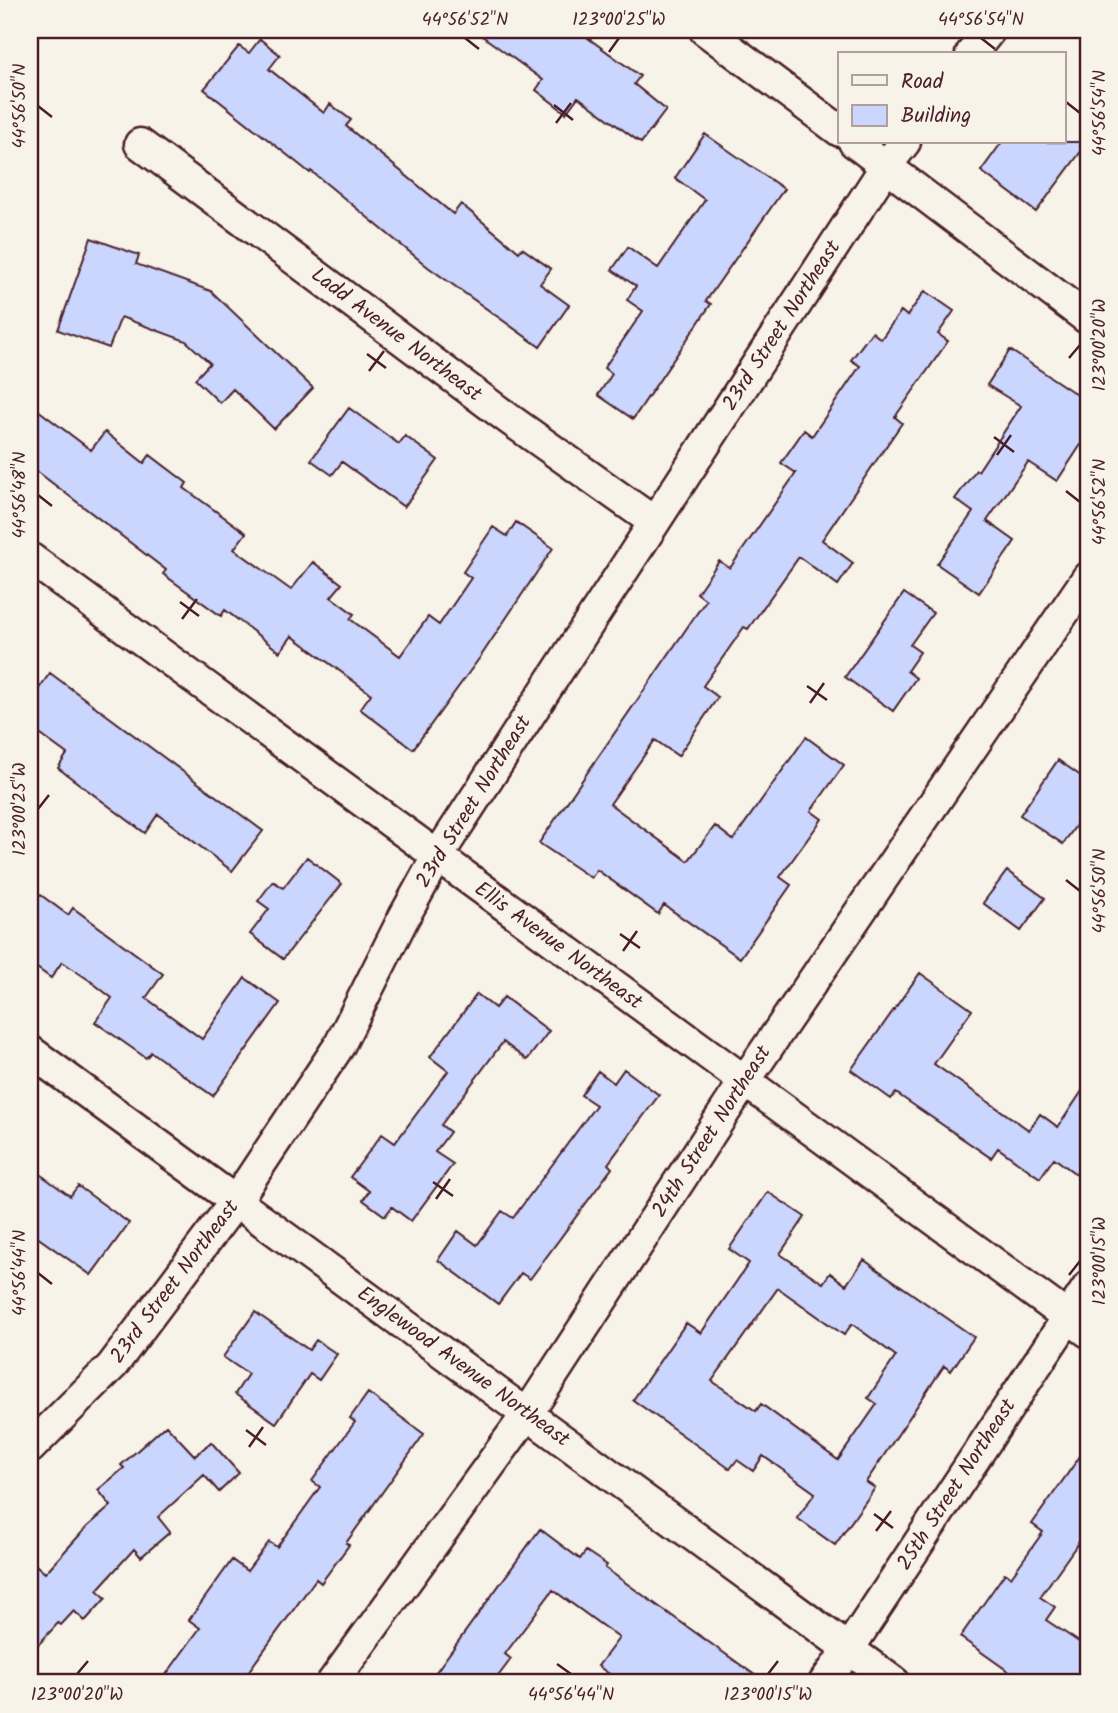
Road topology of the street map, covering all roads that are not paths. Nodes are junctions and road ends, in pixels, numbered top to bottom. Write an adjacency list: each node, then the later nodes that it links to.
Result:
1 (705, 30): 4 (street)
2 (990, 30): 3 (street)
3 (973, 52)
4 (838, 130)
5 (140, 144): 10 (street, Ladd Avenue Northeast)
6 (857, 144): 8 (street)
7 (903, 144): 8 (street, 23rd Street Northeast)
8 (886, 166): 9 (street); 10 (street, 23rd Street Northeast)
9 (1088, 319)
10 (654, 522): 13 (street, 23rd Street Northeast)
11 (30, 558): 13 (street, Ellis Avenue Northeast)
12 (1088, 577): 15 (street, 24th Street Northeast)
13 (437, 858): 15 (street, Ellis Avenue Northeast); 16 (street, 23rd Street Northeast)
14 (30, 1051): 16 (street, Englewood Avenue Northeast)
15 (744, 1082): 18 (street, Ellis Avenue Northeast); 19 (street, 24th Street Northeast)
16 (235, 1202): 19 (street, Englewood Avenue Northeast); 20 (street, 23rd Street Northeast)
17 (1088, 1287): 18 (street, 25th Street Northeast)
18 (1078, 1324): 21 (street, 25th Street Northeast)
19 (528, 1413): 21 (street, Englewood Avenue Northeast); 22 (street, 24th Street Northeast)
20 (30, 1448)
21 (848, 1650): 23 (street, 25th Street Northeast); 24 (street, Englewood Avenue Northeast)
22 (332, 1683)
23 (824, 1683)
24 (895, 1683)

